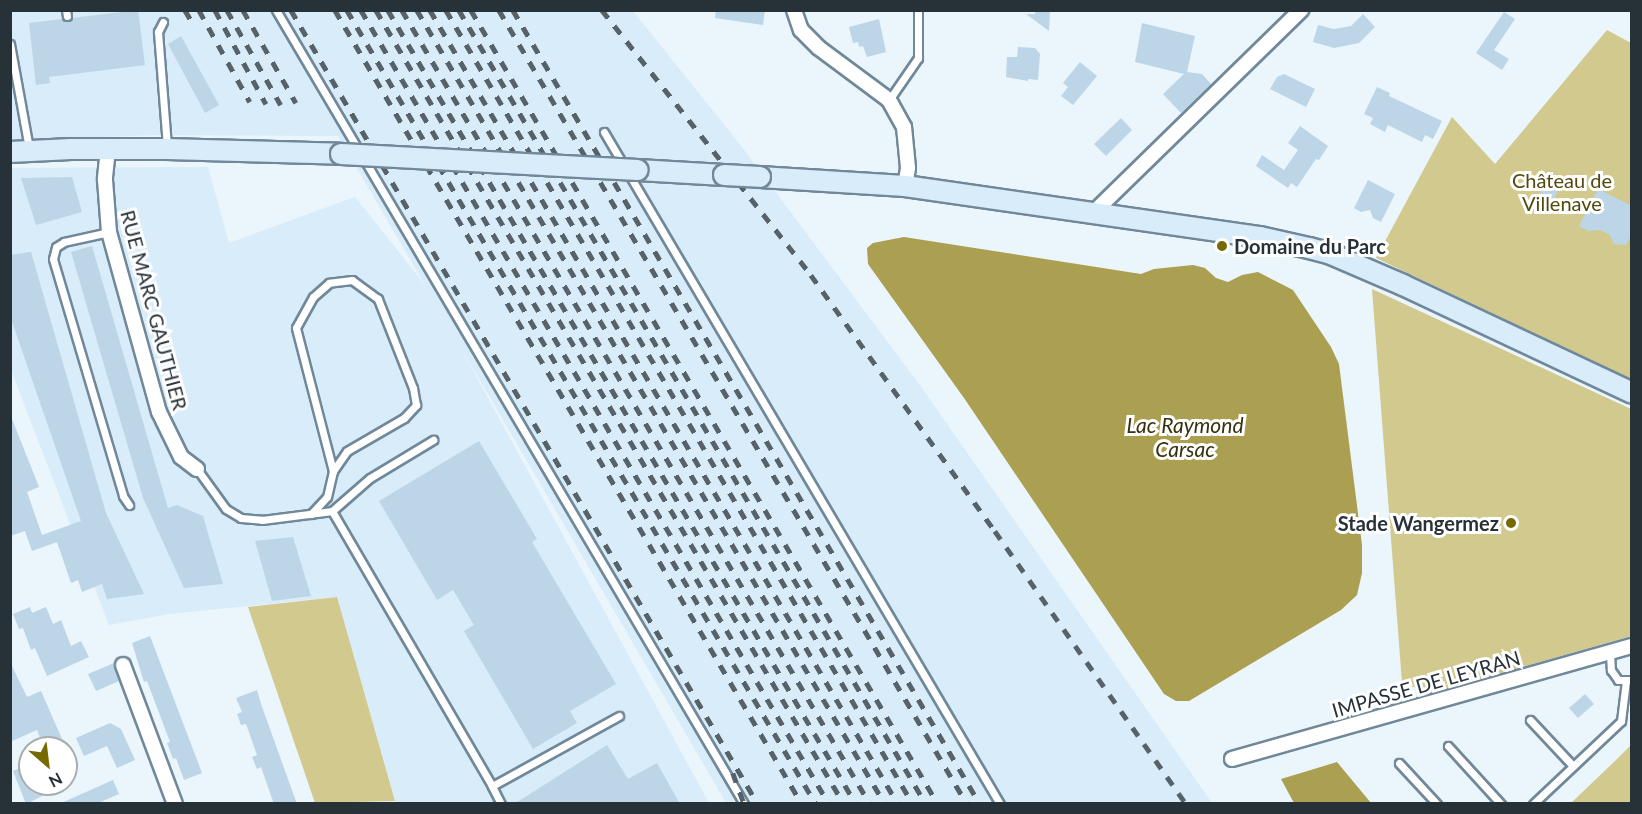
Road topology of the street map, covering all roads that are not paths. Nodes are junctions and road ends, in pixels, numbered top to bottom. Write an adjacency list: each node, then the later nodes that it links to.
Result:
1 (276, 10): 36 (lane)
2 (794, 10): 8 (street)
3 (918, 10): 8 (lane)
4 (1300, 10): 14 (street)
5 (163, 22): 11 (lane)
6 (10, 44): 7 (lane)
7 (12, 59): 12 (lane)
8 (888, 100): 13 (street)
9 (604, 132): 37 (lane)
10 (108, 149): 11 (street); 12 (street); 15 (street, RUE MARC GAUTHIER)
11 (167, 149): 13 (street, bridge)
12 (20, 152)
13 (905, 186): 14 (street)
14 (1093, 213): 16 (street)
15 (109, 232): 18 (street, RUE MARC GAUTHIER); 20 (lane)
16 (1632, 393)
17 (433, 440): 21 (lane)
18 (196, 469): 22 (lane)
19 (333, 471): 19 (lane); 22 (lane)
20 (129, 505)
21 (332, 511): 22 (lane); 33 (lane)
22 (311, 514)
23 (1632, 646): 24 (street, IMPASSE DE LEYRAN)
24 (1610, 652): 26 (lane); 30 (street, IMPASSE DE LEYRAN)
25 (123, 665): 34 (street)
26 (1629, 680): 32 (lane)
27 (619, 716): 33 (lane)
28 (1530, 720): 32 (lane)
29 (1448, 746): 39 (lane)
30 (1232, 759)
31 (1399, 763): 38 (lane)
32 (1573, 766): 40 (lane)
33 (492, 786): 35 (lane)
34 (176, 804)
35 (501, 804)
36 (744, 804)
37 (1000, 804)
38 (1437, 804)
39 (1501, 804)
40 (1533, 804)

